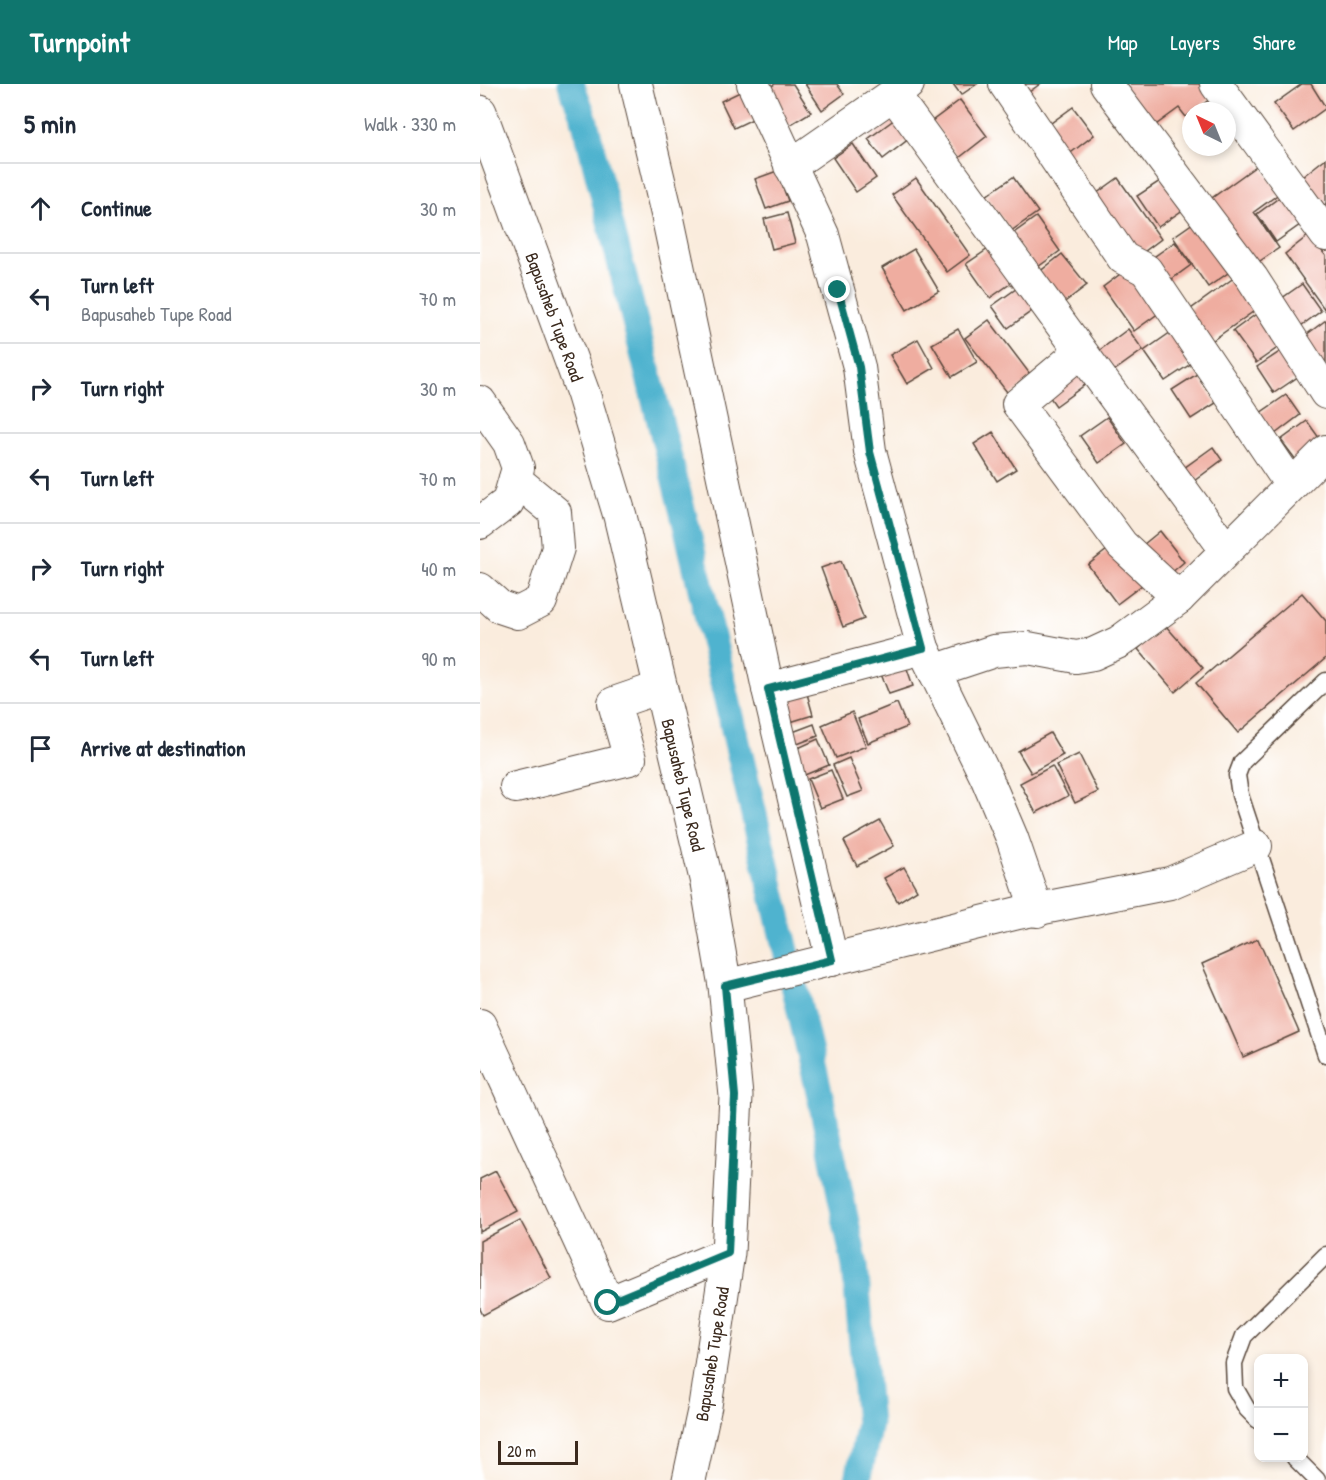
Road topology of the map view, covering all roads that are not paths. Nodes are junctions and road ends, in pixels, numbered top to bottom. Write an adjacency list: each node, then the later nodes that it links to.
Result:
1 (636, 84): 23 (street)
2 (753, 84): 8 (street)
3 (1005, 84): 15 (street)
4 (1106, 84): 11 (street)
5 (1216, 84): 9 (street)
6 (900, 89): 8 (street); 10 (street)
7 (480, 112): 22 (street, Bapusaheb Tupe Road)
8 (790, 165): 20 (street)
9 (1326, 235)
10 (1080, 352): 17 (street); 19 (street)
11 (1326, 393)
12 (480, 402): 14 (street)
13 (1326, 452): 15 (street)
14 (515, 479): 16 (street); 18 (street)
15 (1291, 485): 17 (street)
16 (480, 523)
17 (1226, 550): 19 (street)
18 (480, 589)
19 (1179, 598): 20 (street)
20 (929, 660): 23 (street); 26 (street)
21 (1326, 681): 25 (lane)
22 (660, 687): 24 (street); 28 (street, Bapusaheb Tupe Road)
23 (768, 689): 27 (street)
24 (516, 787)
25 (1256, 846): 26 (street); 30 (lane)
26 (1037, 911): 27 (street)
27 (822, 963): 28 (street)
28 (732, 984): 31 (street, Bapusaheb Tupe Road)
29 (480, 1025): 31 (street)
30 (1326, 1055)
31 (728, 1253): 35 (street, Bapusaheb Tupe Road)
32 (1326, 1255): 33 (lane)
33 (1254, 1416)
34 (1299, 1462): 36 (lane)
35 (689, 1480)
36 (1317, 1480)

